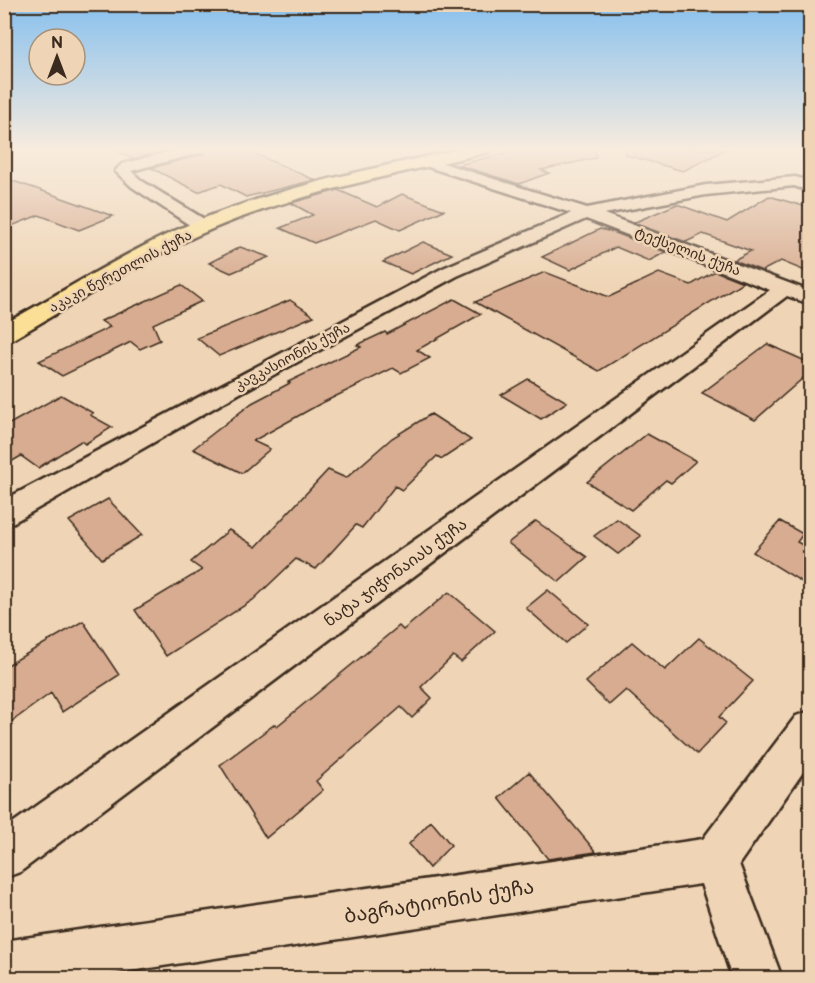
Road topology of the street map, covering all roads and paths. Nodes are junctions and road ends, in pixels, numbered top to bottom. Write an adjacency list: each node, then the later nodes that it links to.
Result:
1 (153, 195): 6 (street)
2 (298, 195): 6 (main road, აკაკი წერეთლის ქუჩა)
3 (529, 195): 5 (street, ტექსელის ქუჩა)
4 (681, 195): 5 (street, კავკასიონის ქუჩა)
5 (586, 213): 7 (street, ტექსელის ქუჩა); 9 (street, კავკასიონის ქუჩა)
6 (203, 226): 8 (main road, აკაკი წერეთლის ქუჩა)
7 (798, 293): 11 (street, ნატა ჯიჭონაიას ქუჩა)
8 (4, 334)
9 (4, 514)
10 (810, 730): 12 (street)
11 (4, 856)
12 (715, 860): 13 (street, ბაგრატიონის ქუჩა); 14 (street)
13 (4, 966)
14 (757, 978)

